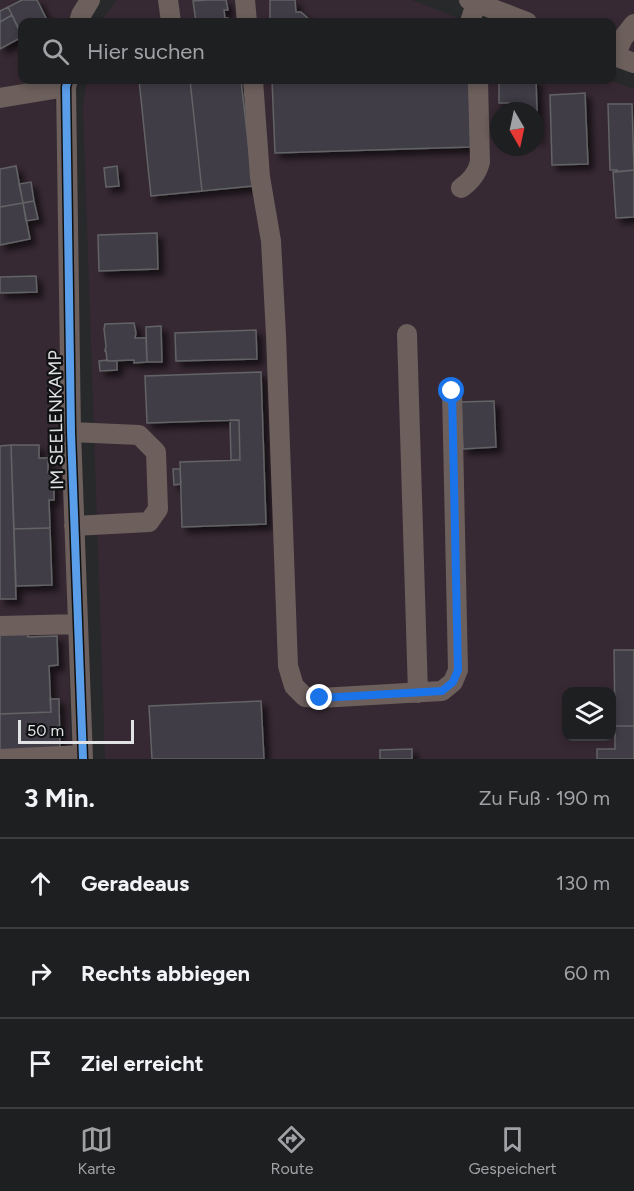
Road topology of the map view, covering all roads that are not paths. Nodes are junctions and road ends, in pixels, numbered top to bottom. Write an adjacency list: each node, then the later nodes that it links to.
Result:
1 (90, 0): 5 (street)
2 (168, 0): 6 (street)
3 (245, 0): 7 (street)
4 (473, 1): 8 (street); 9 (street)
5 (80, 18)
6 (170, 18)
7 (247, 18)
8 (471, 18)
9 (517, 18)
10 (634, 24): 11 (street)
11 (616, 50)
12 (616, 56): 13 (street)
13 (634, 63)
14 (63, 84): 18 (street, IM SEELENKAMP)
15 (67, 84): 22 (street, IM SEELENKAMP)
16 (253, 84): 26 (street)
17 (478, 84): 19 (street)
18 (0, 98)
19 (461, 188)
20 (407, 334): 26 (street)
21 (452, 391): 26 (street)
22 (70, 432): 23 (street, IM SEELENKAMP); 23 (street)
23 (74, 526): 24 (street, IM SEELENKAMP)
24 (78, 624): 25 (street); 27 (street, IM SEELENKAMP)
25 (0, 626)
26 (418, 693)
27 (82, 757): 28 (street)
28 (1, 759)

